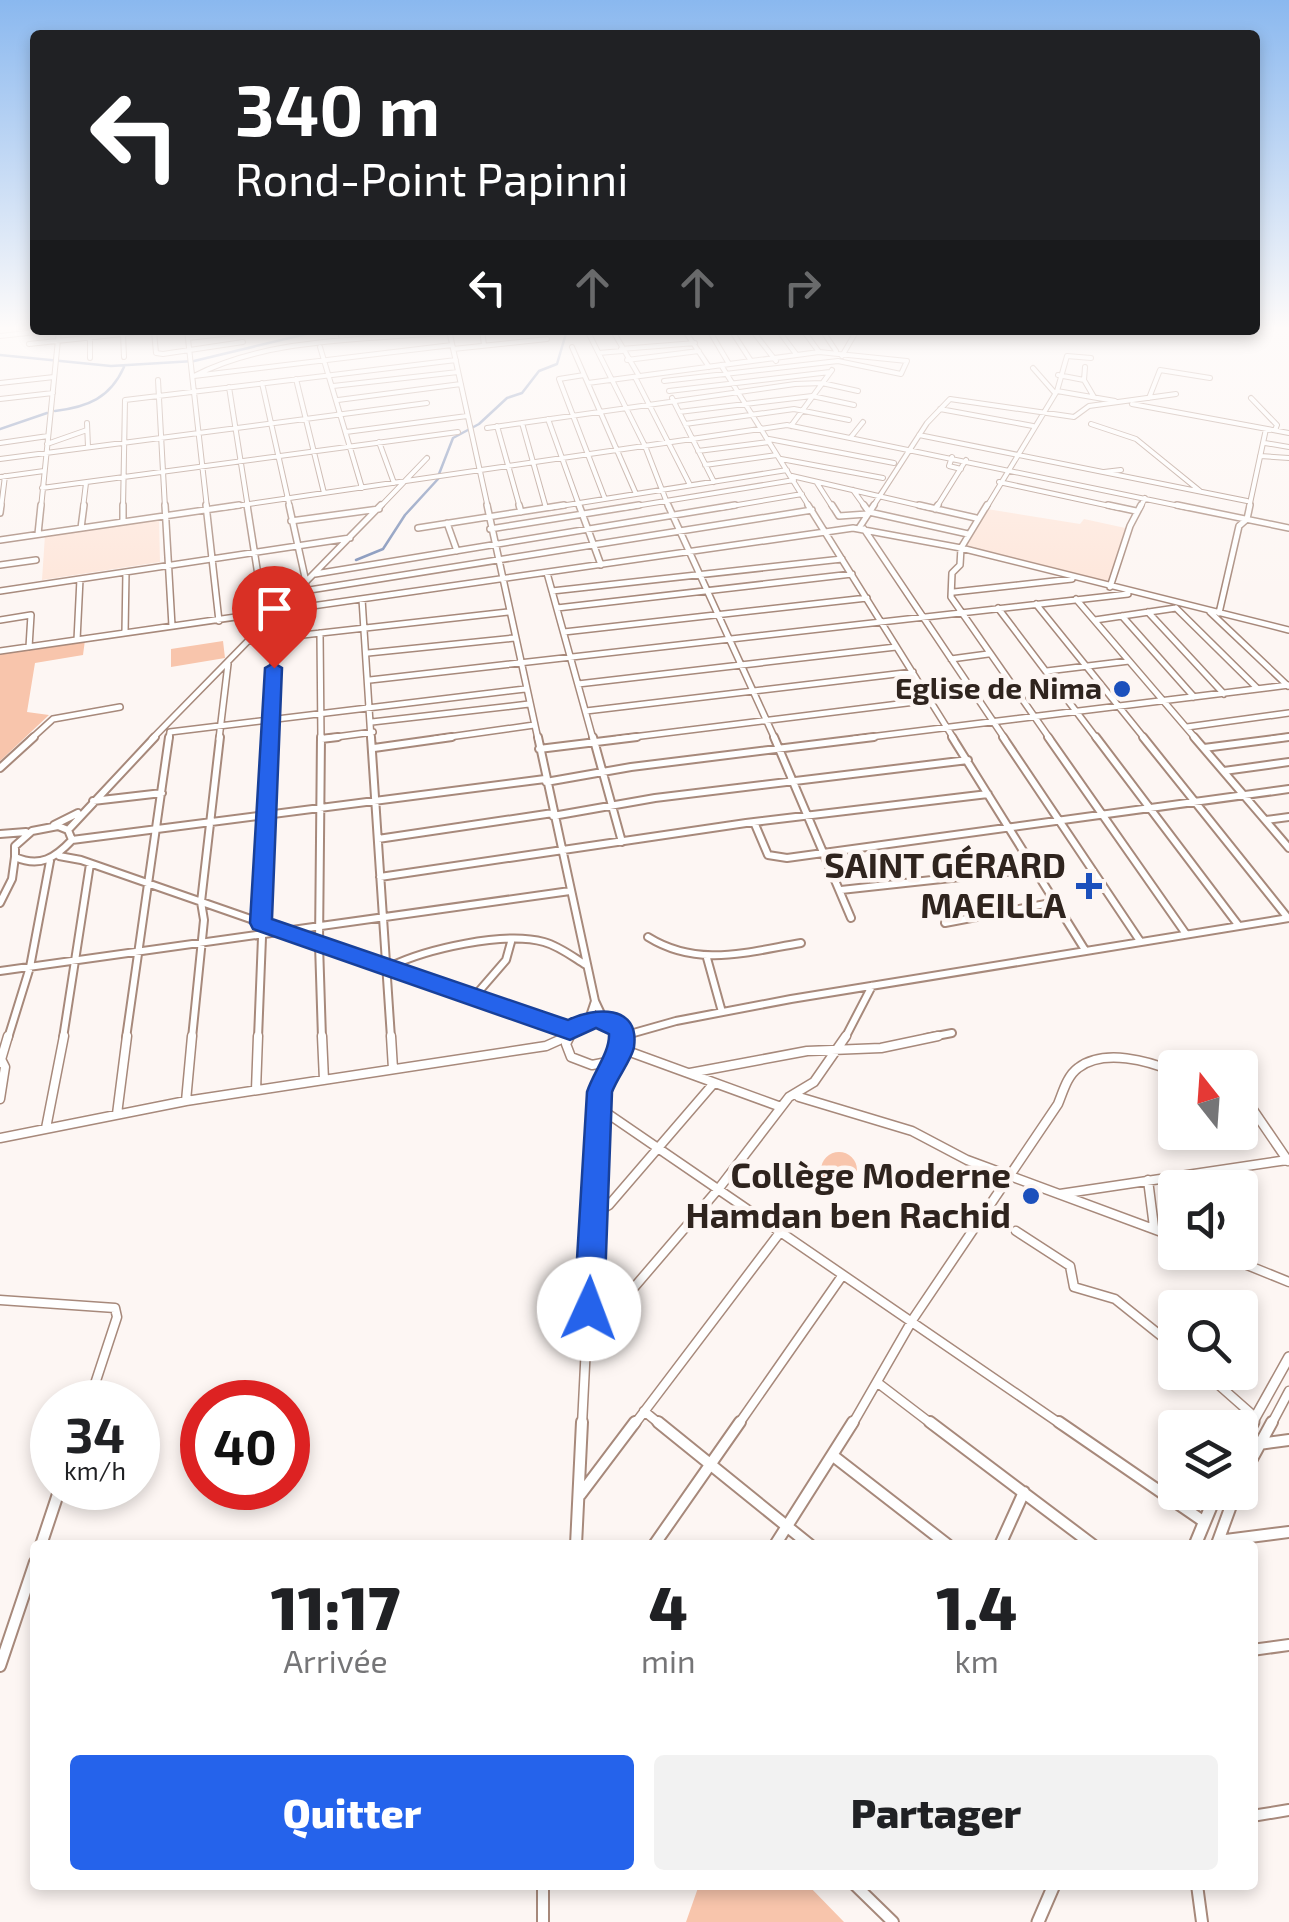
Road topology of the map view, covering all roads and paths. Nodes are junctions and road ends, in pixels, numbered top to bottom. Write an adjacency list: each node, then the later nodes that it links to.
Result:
1 (467, 416): 89 (street)
2 (50, 417): 47 (street)
3 (124, 417): 53 (street)
4 (160, 417): 49 (street)
5 (196, 417): 44 (street)
6 (233, 417): 37 (street)
7 (269, 417): 30 (street)
8 (317, 417): 26 (street)
9 (341, 417): 42 (street)
10 (462, 417): 42 (street)
11 (563, 417): 27 (street)
12 (575, 417): 67 (street)
13 (602, 417): 63 (street)
14 (631, 417): 59 (street)
15 (656, 417): 55 (street)
16 (681, 417): 32 (street)
17 (739, 417): 32 (street)
18 (753, 417): 40 (street)
19 (798, 417): 35 (street)
20 (833, 417): 28 (street)
21 (932, 417): 46 (street)
22 (981, 417): 36 (street)
23 (1038, 417): 36 (street)
24 (1204, 417): 39 (street)
25 (1269, 417): 41 (street)
26 (306, 418): 30 (street); 64 (street)
27 (548, 419): 31 (street); 76 (street)
28 (849, 420)
29 (863, 422): 48 (street)
30 (270, 423): 37 (street); 70 (street)
31 (522, 423): 34 (street); 79 (street)
32 (685, 424): 50 (street)
33 (1092, 424): 107 (street)
34 (498, 426): 38 (street); 83 (street)
35 (792, 426): 40 (street); 48 (street)
36 (1033, 426): 68 (street)
37 (234, 428): 44 (street); 78 (street)
38 (487, 428)
39 (1266, 428): 41 (street); 56 (street)
40 (761, 429): 50 (street); 51 (street)
41 (1275, 430): 45 (street)
42 (346, 432): 58 (street)
43 (458, 432): 54 (street)
44 (198, 433): 49 (street); 82 (street)
45 (1289, 433)
46 (919, 435): 62 (street); 68 (street)
47 (48, 436): 52 (street); 57 (street)
48 (851, 436): 62 (street)
49 (161, 437): 53 (street); 90 (street)
50 (692, 439): 55 (street); 65 (street)
51 (768, 440): 65 (street); 71 (street); 80 (street)
52 (0, 442)
53 (122, 442): 61 (street); 93 (street)
54 (380, 442): 58 (street); 101 (street)
55 (668, 443): 59 (street); 102 (street)
56 (1264, 443): 60 (street); 69 (street)
57 (47, 444): 61 (street); 66 (street)
58 (350, 446): 64 (street); 104 (street)
59 (645, 446): 63 (street); 105 (street)
60 (1289, 446)
61 (88, 447): 66 (street)
62 (909, 449): 74 (street); 112 (street)
63 (617, 450): 67 (street); 109 (street)
64 (314, 451): 70 (street); 108 (street)
65 (698, 451): 81 (street)
66 (46, 452): 72 (street); 88 (street)
67 (588, 455): 76 (street); 113 (street)
68 (1015, 455): 86 (street); 91 (street)
69 (1261, 455): 75 (street); 117 (street)
70 (277, 456): 78 (street); 115 (street)
71 (778, 457): 81 (street); 85 (street); 95 (street)
72 (0, 458)
73 (428, 458): 97 (street)
74 (952, 458): 77 (street); 84 (street)
75 (1289, 458)
76 (562, 459): 79 (street); 118 (street)
77 (966, 460): 84 (street); 86 (street)
78 (240, 462): 82 (street); 119 (street)
79 (534, 463): 83 (street); 120 (street)
80 (894, 463)
81 (705, 465): 98 (street)
82 (202, 466): 90 (street); 123 (street)
83 (510, 466): 89 (street); 127 (street)
84 (961, 468): 122 (street)
85 (787, 470): 94 (street); 98 (street)
86 (1006, 470): 100 (street); 114 (street)
87 (1121, 470): 91 (street)
88 (44, 471): 92 (street); 103 (street)
89 (477, 471): 97 (street); 133 (street)
90 (163, 472): 93 (street); 131 (street)
91 (1103, 472): 107 (street)
92 (2, 476): 128 (street)
93 (124, 477): 96 (street); 137 (street)
94 (793, 478): 99 (street); 110 (street); 116 (street)
95 (883, 478)
96 (86, 482): 103 (street); 139 (street)
97 (406, 482): 101 (street); 121 (street)
98 (714, 482): 102 (street)
99 (816, 482): 106 (street); 129 (street)
100 (999, 482): 126 (street); 134 (street)
101 (394, 483): 104 (street)
102 (690, 485): 105 (street)
103 (42, 488): 147 (street)
104 (362, 488): 108 (street)
105 (662, 490): 109 (street); 116 (street)
106 (853, 490): 112 (street); 129 (street)
107 (1200, 492): 111 (street)
108 (324, 493): 115 (street)
109 (636, 494): 113 (street)
110 (802, 494): 124 (street); 132 (street)
111 (1208, 494): 117 (street); 125 (street)
112 (878, 496): 122 (street); 129 (street)
113 (605, 498): 118 (street)
114 (1145, 498): 125 (street); 126 (street)
115 (286, 499): 119 (street); 136 (street)
116 (667, 501): 130 (street); 132 (street)
117 (1247, 502): 135 (street)
118 (578, 503): 120 (street); 130 (street)
119 (247, 504): 123 (street); 156 (street)
120 (546, 508): 127 (street)
121 (379, 509): 136 (street); 149 (street)
122 (935, 509): 134 (street)
123 (207, 510): 131 (street); 158 (street)
124 (812, 510): 145 (street); 146 (street)
125 (1201, 510): 135 (street)
126 (1136, 511): 174 (street)
127 (521, 512): 133 (street)
128 (0, 513)
129 (868, 513): 143 (street); 148 (street)
130 (582, 514): 142 (street); 144 (street)
131 (165, 516): 137 (street); 164 (street)
132 (673, 516): 144 (street); 146 (street)
133 (487, 517): 138 (street); 142 (street)
134 (976, 518): 148 (street)
135 (1246, 519): 141 (street); 195 (street)
136 (291, 521): 153 (street)
137 (123, 522): 139 (street)
138 (446, 523): 140 (street); 155 (street)
139 (81, 528): 147 (street)
140 (418, 528)
141 (1289, 528)
142 (490, 529): 151 (street)
143 (861, 529): 145 (street); 154 (street); 197 (street)
144 (587, 530): 151 (street); 152 (street)
145 (825, 531): 157 (street); 159 (street)
146 (679, 532): 152 (street); 157 (street)
147 (38, 534): 150 (street)
148 (968, 534): 154 (street)
149 (350, 538): 153 (street); 167 (street)
150 (0, 540)
151 (494, 545): 155 (street); 161 (street)
152 (593, 545): 161 (street); 162 (street)
153 (297, 546): 156 (street); 173 (street)
154 (961, 548): 170 (street); 179 (street)
155 (458, 550): 167 (street)
156 (255, 552): 158 (street); 194 (street)
157 (687, 552): 162 (street); 169 (street)
158 (212, 559): 164 (street); 201 (street)
159 (842, 559): 168 (street); 169 (street)
160 (36, 560): 163 (street)
161 (497, 561): 172 (street); 178 (street)
162 (602, 564): 166 (street)
163 (0, 565)
164 (168, 566): 165 (street); 203 (street)
165 (126, 572): 171 (street); 207 (street)
166 (547, 573): 172 (street); 176 (street)
167 (315, 574): 173 (street)
168 (852, 574): 177 (street); 181 (street)
169 (698, 575): 176 (street); 177 (street)
170 (1075, 578): 174 (street); 179 (street)
171 (80, 579): 175 (street); 212 (street)
172 (501, 579): 182 (street); 191 (street)
173 (306, 583): 178 (street)
174 (1110, 586): 180 (street)
175 (0, 591)
176 (552, 591): 186 (street)
177 (706, 591): 186 (street); 196 (street)
178 (297, 592): 189 (street)
179 (954, 592): 192 (street)
180 (1133, 593): 183 (street); 185 (street)
181 (867, 598): 196 (street); 202 (street)
182 (362, 599): 189 (street); 204 (street)
183 (1076, 599): 184 (street); 200 (street)
184 (1036, 604): 187 (street); 225 (street)
185 (1193, 607): 188 (street); 190 (street)
186 (557, 608): 206 (street)
187 (998, 608): 192 (street); 226 (street)
188 (1176, 608): 193 (street); 232 (street)
189 (279, 611): 194 (street); 213 (street)
190 (1210, 611): 195 (street); 230 (street)
191 (508, 612): 204 (street); 210 (street)
192 (959, 612): 197 (street); 218 (street)
193 (1148, 612): 198 (street); 234 (street)
194 (264, 613): 201 (street)
195 (1219, 614): 205 (street)
196 (716, 615): 206 (street); 211 (street)
197 (922, 616): 202 (street); 220 (street)
198 (1122, 616): 200 (street); 236 (street)
199 (0, 620): 215 (street)
200 (1094, 620): 221 (street)
201 (219, 621): 203 (street)
202 (881, 621): 211 (street); 214 (street)
203 (172, 626): 207 (street)
204 (366, 628): 208 (street); 217 (street)
205 (1289, 630)
206 (564, 632): 219 (street)
207 (124, 633): 212 (street)
208 (320, 633): 209 (street); 246 (street)
209 (274, 638): 213 (street); 249 (street)
210 (514, 638): 217 (street); 222 (street)
211 (726, 639): 219 (street); 224 (street)
212 (77, 640): 215 (street)
213 (249, 641): 223 (street)
214 (896, 646): 224 (street); 227 (street)
215 (29, 647): 216 (street)
216 (0, 651)
217 (368, 653): 228 (street)
218 (988, 654): 220 (street); 248 (street)
219 (570, 656): 222 (street); 229 (street)
220 (951, 659): 252 (street)
221 (1129, 661): 225 (street); 238 (street)
222 (520, 662): 228 (street); 231 (street)
223 (228, 663): 254 (street); 259 (street)
224 (739, 665): 229 (street); 233 (street)
225 (1086, 666): 226 (street); 242 (street)
226 (1046, 671): 245 (street)
227 (913, 672): 233 (street); 237 (street)
228 (370, 680): 241 (street)
229 (578, 684): 243 (street)
230 (1288, 686): 232 (street)
231 (525, 689): 235 (street); 239 (street)
232 (1258, 689): 234 (street)
233 (752, 691): 243 (street); 250 (street)
234 (1224, 694): 236 (street)
235 (449, 698): 241 (street); 244 (street)
236 (1195, 698): 238 (street)
237 (931, 700): 250 (street); 256 (street)
238 (1164, 702): 242 (street); 255 (street)
239 (530, 704): 244 (street); 253 (street)
240 (120, 707): 269 (street)
241 (371, 708): 246 (street); 251 (street)
242 (1120, 708): 245 (street); 280 (street)
243 (586, 711): 262 (street)
244 (452, 712): 251 (street)
245 (1078, 713): 248 (street); 283 (street)
246 (321, 714): 249 (street); 261 (street)
247 (1289, 714): 255 (street)
248 (1034, 719): 252 (street); 289 (street)
249 (272, 720): 254 (street); 285 (street)
250 (765, 721): 262 (street); 266 (street)
251 (372, 722): 258 (street)
252 (994, 722): 256 (street); 293 (street)
253 (534, 725): 263 (street); 265 (street)
254 (222, 726): 257 (street); 291 (street)
255 (1186, 727): 264 (street)
256 (947, 728): 266 (street); 267 (street)
257 (170, 732): 259 (street); 275 (street)
258 (373, 732): 261 (street); 263 (street)
259 (159, 734): 279 (street)
260 (1289, 737): 264 (street)
261 (320, 739): 282 (street)
262 (595, 742): 265 (street); 271 (street)
263 (374, 748): 278 (street)
264 (1204, 748): 270 (street)
265 (539, 749): 272 (street)
266 (780, 749): 271 (street); 273 (street)
267 (968, 760): 273 (street); 276 (street)
268 (1289, 762): 270 (street)
269 (0, 768)
270 (1223, 771): 277 (street)
271 (604, 772): 272 (street); 281 (street)
272 (546, 780): 278 (street); 286 (street)
273 (794, 780): 281 (street); 287 (street)
274 (1289, 789): 277 (street)
275 (162, 793): 279 (street); 297 (street)
276 (988, 794): 287 (street); 295 (street)
277 (1244, 796): 280 (street); 290 (street)
278 (376, 801): 282 (street); 300 (street)
279 (92, 802): 284 (street)
280 (1197, 803): 283 (street); 324 (street)
281 (613, 806): 286 (street); 303 (street)
282 (323, 808): 285 (street); 327 (street)
283 (1151, 810): 289 (street); 328 (street)
284 (80, 812): 294 (street); 296 (street)
285 (267, 815): 291 (street); 325 (street)
286 (553, 815): 300 (street); 306 (street)
287 (808, 815): 292 (street); 305 (street)
288 (1289, 816): 290 (street)
289 (1104, 817): 293 (street); 331 (street)
290 (1265, 820): 304 (street)
291 (212, 821): 297 (street); 319 (street)
292 (754, 822): 303 (street); 305 (street)
293 (1060, 823): 295 (street); 334 (street)
294 (51, 826): 296 (street); 298 (street)
295 (1010, 829): 305 (street); 313 (street)
296 (68, 830): 302 (street)
297 (156, 830): 302 (street); 316 (street)
298 (32, 831): 299 (street); 301 (street)
299 (4, 835): 301 (street)
300 (378, 839): 314 (street)
301 (18, 841): 308 (street)
302 (71, 842): 307 (street); 310 (street)
303 (622, 842): 306 (street)
304 (1289, 848)
305 (824, 850): 317 (street)
306 (561, 851): 314 (street); 318 (street)
307 (59, 856): 309 (street); 310 (street)
308 (15, 857): 311 (street); 315 (street)
309 (50, 860): 311 (street); 343 (street)
310 (81, 860): 312 (street)
311 (28, 864): 315 (street)
312 (90, 864): 316 (street); 341 (street)
313 (1034, 869): 317 (street); 320 (street)
314 (380, 877): 322 (street)
315 (12, 880): 321 (street)
316 (146, 883): 319 (street); 339 (street)
317 (841, 890): 323 (street)
318 (570, 891): 322 (street); 342 (street)
319 (202, 902): 325 (street); 335 (street)
320 (1056, 902): 326 (street); 338 (street)
321 (0, 903)
322 (382, 917): 327 (street); 344 (street)
323 (850, 918)
324 (1289, 918): 328 (street)
325 (261, 923): 329 (street); 330 (street)
326 (945, 923)
327 (323, 926): 329 (street); 337 (street)
328 (1240, 926): 331 (street)
329 (289, 933): 330 (street); 337 (street)
330 (263, 934): 335 (street); 368 (street)
331 (1186, 934): 334 (street)
332 (648, 937): 340 (street)
333 (511, 942): 342 (street); 344 (street); 347 (street)
334 (1140, 942): 338 (street)
335 (202, 943): 339 (street); 371 (street)
336 (801, 943): 340 (street)
337 (320, 944): 344 (street); 366 (street)
338 (1085, 950): 346 (street)
339 (140, 952): 341 (street); 374 (street)
340 (707, 958): 349 (street)
341 (78, 960): 343 (street); 376 (street)
342 (586, 965): 348 (street)
343 (30, 967): 345 (street); 360 (street)
344 (388, 967): 347 (street); 363 (street)
345 (0, 971)
346 (872, 986): 349 (street); 356 (street)
347 (474, 997): 353 (street)
348 (595, 1000): 350 (street); 351 (street)
349 (722, 1012): 354 (street)
350 (589, 1019): 351 (street); 353 (street)
351 (604, 1019): 354 (street)
352 (952, 1033): 356 (street)
353 (568, 1034): 355 (street); 358 (street)
354 (623, 1036): 357 (street)
355 (546, 1046): 358 (street); 363 (street)
356 (837, 1048): 364 (street); 369 (street)
357 (622, 1049): 359 (street); 364 (street)
358 (568, 1051): 361 (street)
359 (612, 1061): 361 (street); 365 (street)
360 (1, 1062): 370 (street)
361 (592, 1066): 365 (street)
362 (1158, 1067): 380 (street)
363 (393, 1069): 366 (street)
364 (690, 1074): 367 (street)
365 (603, 1077): 372 (street)
366 (324, 1080): 368 (street)
367 (714, 1083): 373 (street); 378 (street)
368 (256, 1090): 371 (street)
369 (798, 1096): 373 (street); 380 (street)
370 (0, 1099)
371 (186, 1101): 374 (street)
372 (598, 1107): 378 (street); 384 (street)
373 (781, 1107): 382 (street)
374 (117, 1114): 376 (street)
375 (1258, 1117): 379 (street)
376 (46, 1128): 377 (street)
377 (0, 1138)
378 (657, 1148): 382 (street); 384 (street)
379 (1288, 1161): 381 (street)
380 (1008, 1177): 383 (street); 393 (street)
381 (1148, 1180): 383 (street); 385 (street)
382 (720, 1187): 386 (street); 395 (street)
383 (1058, 1194): 385 (street)
384 (592, 1214): 395 (street)
385 (1154, 1228): 387 (street)
386 (781, 1230): 390 (street); 402 (street)
387 (1158, 1230)
388 (1016, 1231): 394 (street)
389 (1258, 1269): 391 (street)
390 (842, 1276): 393 (street); 407 (street)
391 (1289, 1282)
392 (0, 1300): 397 (street)
393 (913, 1319): 398 (street); 413 (street)
394 (1158, 1332)
395 (588, 1340): 409 (street)
396 (1289, 1357): 403 (main road)
397 (96, 1380)
398 (878, 1383): 406 (street); 408 (street)
399 (1224, 1390): 401 (street)
400 (1289, 1391): 405 (street)
401 (1247, 1410)
402 (644, 1411): 407 (street); 409 (street)
403 (1258, 1412)
404 (1289, 1440): 405 (street)
405 (1258, 1444)
406 (832, 1455): 414 (street); 421 (street)
407 (709, 1466): 414 (street); 418 (street)
408 (1024, 1492): 422 (street); 423 (street)
409 (579, 1496): 417 (street)
410 (53, 1510): 416 (street)
411 (1209, 1510): 413 (main road)
412 (1230, 1510): 425 (street)
413 (1204, 1522): 424 (main road)
414 (787, 1526): 419 (street); 420 (street)
415 (1289, 1532): 426 (street)
416 (43, 1540)
417 (576, 1540)
418 (657, 1540)
419 (777, 1540)
420 (804, 1540)
421 (942, 1540)
422 (1002, 1540)
423 (1086, 1540)
424 (1197, 1540)
425 (1219, 1540)
426 (1237, 1540)
427 (30, 1577): 430 (street)
428 (1289, 1645): 429 (street)
429 (1258, 1649)
430 (0, 1666)
431 (1289, 1810): 432 (street)
432 (1258, 1815)
433 (544, 1890): 437 (street)
434 (860, 1890): 438 (street)
435 (1047, 1890): 439 (main road)
436 (1198, 1890): 440 (street)
437 (543, 1922)
438 (893, 1922)
439 (1038, 1922)
440 (1202, 1922)

